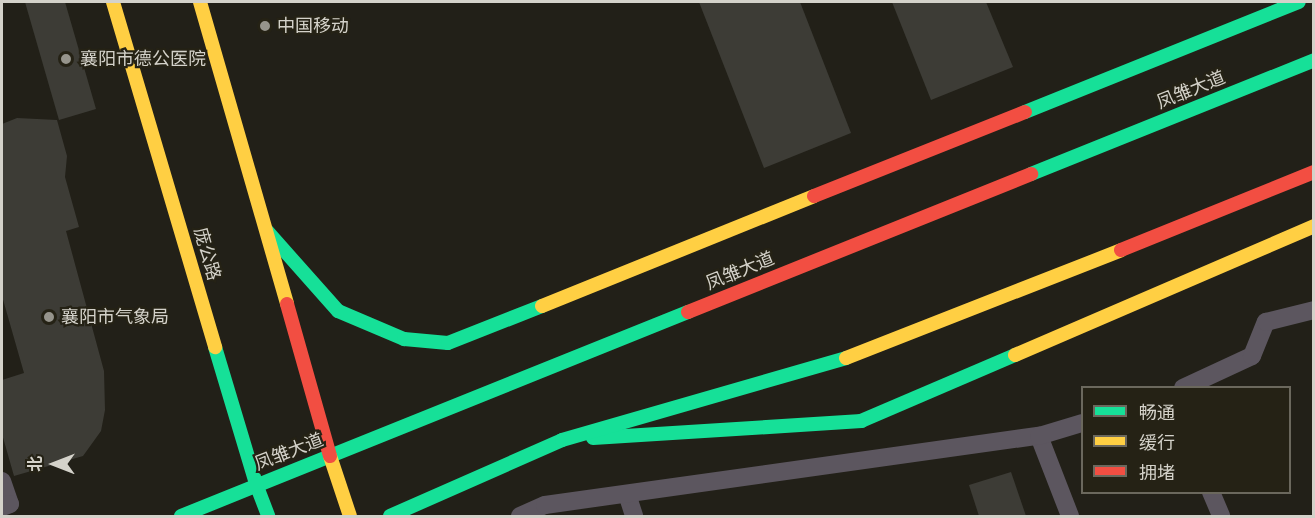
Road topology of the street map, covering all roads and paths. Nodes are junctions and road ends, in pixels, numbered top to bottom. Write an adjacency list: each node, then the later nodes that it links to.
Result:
1 (113, 2): 15 (main road, 庞公路)
2 (200, 2): 7 (main road)
3 (1299, 2): 7 (main road)
4 (1314, 60): 13 (main road, 凤雏大道)
5 (1314, 172): 12 (main road)
6 (1314, 226): 12 (main road)
7 (267, 231): 13 (main road)
8 (1314, 310): 9 (lane)
9 (1185, 386)
10 (1081, 424): 11 (lane)
11 (1040, 436): 16 (lane); 25 (lane)
12 (562, 440): 22 (main road)
13 (330, 456): 15 (main road, 凤雏大道); 21 (main road)
14 (2, 481): 18 (lane)
15 (256, 484): 19 (main road, 凤雏大道); 20 (main road, 庞公路)
16 (627, 494): 23 (lane); 24 (lane)
17 (1212, 494): 26 (lane)
18 (2, 507)
19 (181, 516)
20 (268, 516)
21 (350, 516)
22 (390, 516)
23 (520, 516)
24 (634, 516)
25 (1070, 516)
26 (1221, 516)

